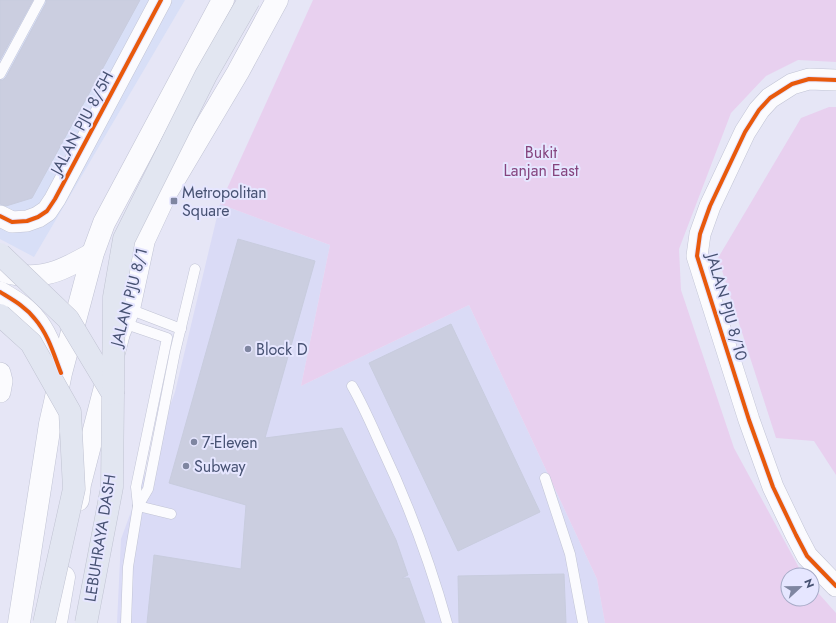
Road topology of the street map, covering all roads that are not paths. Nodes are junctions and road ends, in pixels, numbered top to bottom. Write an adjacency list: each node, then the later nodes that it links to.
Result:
1 (40, 0): 6 (lane)
2 (160, 0): 8 (street, JALAN PJU 8/5H)
3 (223, 0): 10 (main road)
4 (249, 0): 21 (highway, LEBUHRAYA DASH, bridge)
5 (277, 0): 15 (main road, JALAN PJU 8/1)
6 (0, 74)
7 (836, 80): 25 (street, JALAN PJU 8/10)
8 (0, 216)
9 (0, 254): 21 (highway, bridge)
10 (93, 254): 12 (street); 18 (main road)
11 (195, 269): 16 (lane)
12 (0, 270)
13 (0, 292): 18 (street)
14 (0, 315): 27 (highway, LEBUHRAYA DASH, bridge)
15 (126, 316): 16 (lane); 23 (lane); 28 (main road, JALAN PJU 8/1)
16 (181, 329): 23 (lane)
17 (0, 373): 20 (street)
18 (61, 373): 26 (main road)
19 (352, 386): 31 (lane)
20 (0, 392)
21 (113, 394): 29 (highway, LEBUHRAYA DASH, bridge)
22 (545, 478): 32 (lane)
23 (138, 506): 24 (lane); 30 (lane)
24 (171, 514)
25 (836, 586)
26 (19, 623)
27 (44, 623)
28 (56, 623)
29 (86, 623)
30 (126, 623)
31 (447, 623)
32 (583, 623)

